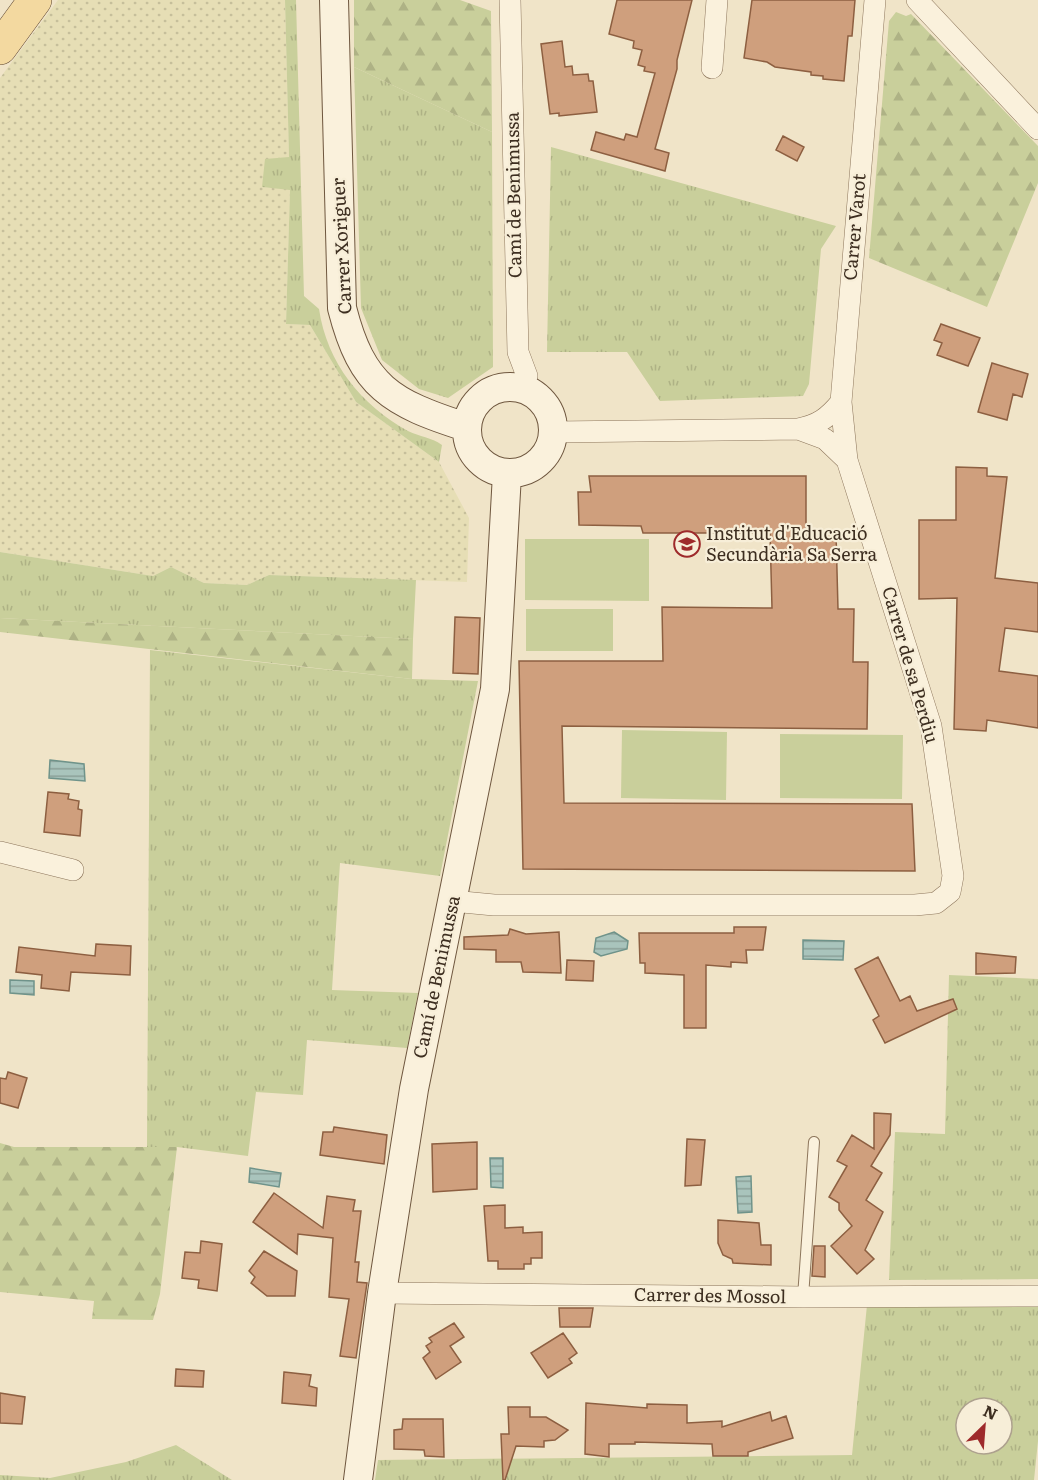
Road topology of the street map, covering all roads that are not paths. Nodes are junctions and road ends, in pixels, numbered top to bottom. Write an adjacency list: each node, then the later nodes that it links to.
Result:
1 (35, 0): 7 (main road)
2 (334, 0): 12 (street, Carrer Xoriguer)
3 (510, 0): 10 (street, Camí de Benimussa)
4 (717, 0): 8 (street)
5 (874, 0): 11 (street, Carrer Varot)
6 (917, 0): 9 (street)
7 (0, 48)
8 (712, 68)
9 (1038, 129)
10 (522, 388): 12 (street); 14 (street)
11 (841, 402): 13 (street); 15 (street, Carrer Varot)
12 (466, 427): 16 (street)
13 (798, 429): 14 (street, Carrer de sa Perdiu); 15 (street, Carrer de sa Perdiu)
14 (554, 432): 16 (street)
15 (847, 460): 19 (street, Carrer de sa Perdiu)
16 (507, 474): 19 (street, Camí de Benimussa)
17 (0, 852): 18 (street)
18 (73, 870)
19 (452, 901): 21 (street, Camí de Benimussa)
20 (814, 1142): 23 (lane)
21 (382, 1293): 23 (street, Carrer des Mossol); 24 (street, Camí de Benimussa)
22 (1038, 1296): 23 (street, Carrer des Mossol)
23 (803, 1297)
24 (358, 1480)

